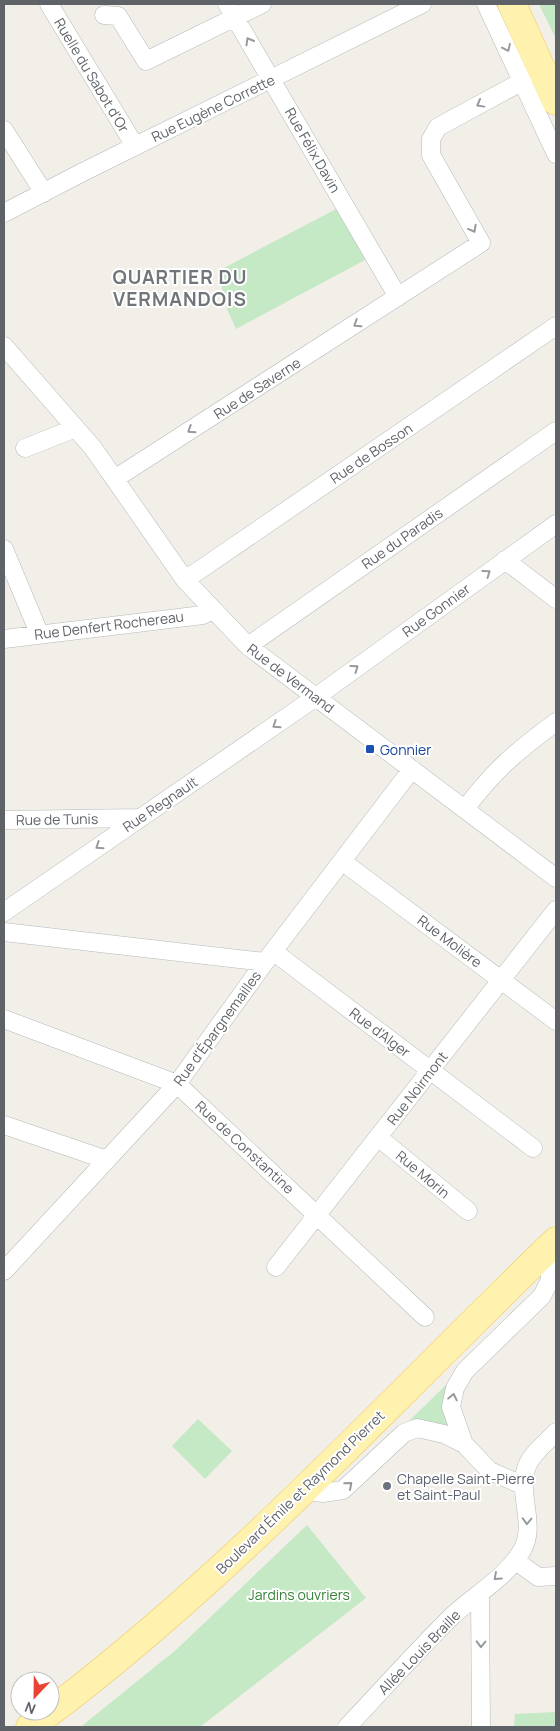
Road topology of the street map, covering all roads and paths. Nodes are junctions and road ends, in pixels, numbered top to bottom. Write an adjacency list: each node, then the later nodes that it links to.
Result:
1 (49, 4): 14 (street, Ruelle du Sabot d'Or)
2 (262, 4): 7 (street)
3 (422, 4): 10 (street, Rue Eugène Corrette)
4 (486, 4): 11 (street, one-way to 11)
5 (512, 4): 12 (main road)
6 (524, 4): 9 (main road)
7 (231, 11): 8 (street); 10 (street, Rue Félix Davin, one-way to 7)
8 (104, 15)
9 (556, 74)
10 (271, 79): 14 (street, Rue Eugène Corrette); 18 (street, Rue Félix Davin)
11 (523, 81): 15 (street); 18 (street, Rue de Saverne, one-way to 18)
12 (556, 101)
13 (4, 130): 16 (street)
14 (135, 146): 16 (street, Rue Eugène Corrette)
15 (556, 154)
16 (44, 193): 17 (street, Rue Eugène Corrette)
17 (4, 213)
18 (398, 297): 24 (street, Rue de Saverne, one-way to 24)
19 (556, 326): 28 (street, Rue de Bosson)
20 (4, 346): 21 (street, Rue de Vermand)
21 (76, 428): 23 (street); 24 (street, Rue de Vermand)
22 (556, 431): 33 (street, Rue du Paradis)
23 (25, 448)
24 (116, 478): 28 (street, Rue de Vermand)
25 (556, 524): 27 (street, Rue Gonnier)
26 (4, 549): 31 (street)
27 (505, 560): 29 (street); 34 (street, Rue Gonnier, one-way to 27)
28 (185, 580): 30 (street, Rue de Vermand)
29 (556, 599)
30 (213, 610): 31 (street, Rue Denfert Rochereau); 33 (street, Rue de Vermand)
31 (39, 633): 32 (street, Rue Denfert Rochereau)
32 (4, 639)
33 (248, 646): 34 (street, Rue de Vermand)
34 (316, 697): 36 (street, Rue de Vermand); 38 (street, Rue Regnault, one-way to 38)
35 (556, 722): 37 (street)
36 (412, 769): 37 (street, Rue de Vermand); 40 (street, Rue d'Épargnemailles)
37 (465, 810): 41 (street, Rue de Vermand)
38 (139, 818): 39 (street, Rue de Tunis); 43 (street, Rue Regnault, one-way to 43)
39 (4, 820)
40 (343, 862): 45 (street, Rue d'Épargnemailles); 46 (street, Rue Molière)
41 (556, 878)
42 (556, 910): 46 (street, Rue Noirmont)
43 (4, 912)
44 (4, 932): 45 (street)
45 (270, 957): 49 (street, Rue d'Alger); 50 (street, Rue d'Épargnemailles)
46 (501, 980): 48 (street, Rue Molière); 49 (street, Rue Noirmont)
47 (4, 1019): 50 (street, Rue de Constantine)
48 (556, 1021)
49 (431, 1070): 52 (street, Rue Noirmont); 53 (street, Rue d'Alger)
50 (177, 1084): 54 (street, Rue d'Épargnemailles); 56 (street, Rue de Constantine)
51 (4, 1125): 54 (street)
52 (378, 1137): 55 (street, Rue Morin); 56 (street, Rue Noirmont)
53 (533, 1148)
54 (107, 1160): 59 (street, Rue d'Épargnemailles)
55 (468, 1211)
56 (318, 1215): 58 (street, Rue Noirmont); 60 (street, Rue de Constantine)
57 (554, 1238): 62 (street, one-way to 57); 64 (main road, Boulevard Émile et Raymond Pierret); 68 (main road, Boulevard Émile et Raymond Pierret)
58 (276, 1267)
59 (4, 1271)
60 (424, 1317)
61 (556, 1432): 63 (street)
62 (464, 1444): 63 (street); 64 (street, one-way to 62)
63 (522, 1485): 65 (street, one-way to 65)
64 (303, 1490): 69 (main road, Boulevard Émile et Raymond Pierret)
65 (516, 1561): 66 (street); 67 (street, Allée Louis Braille, one-way to 67)
66 (556, 1576)
67 (480, 1595): 70 (street, Allée Louis Braille); 71 (street, one-way to 71)
68 (60, 1689)
69 (30, 1727)
70 (347, 1727)
71 (480, 1727)

